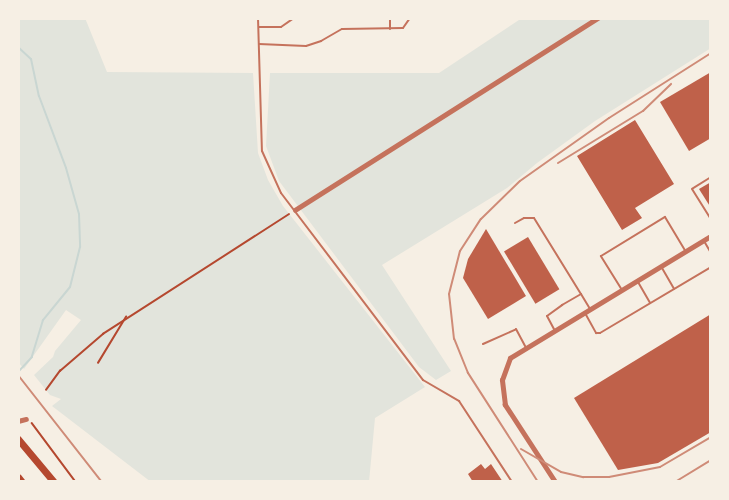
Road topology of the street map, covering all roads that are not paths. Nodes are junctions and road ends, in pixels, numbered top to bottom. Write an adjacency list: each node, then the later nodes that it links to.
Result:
1 (258, 18): 6 (lane)
2 (294, 18): 6 (lane)
3 (390, 18): 7 (lane)
4 (410, 18): 7 (lane)
5 (598, 18): 10 (street)
6 (259, 27): 8 (lane)
7 (390, 29): 8 (lane)
8 (259, 44): 10 (lane)
9 (711, 177): 11 (lane)
10 (295, 210): 35 (lane)
11 (711, 219)
12 (516, 223): 22 (lane)
13 (711, 236): 14 (street)
14 (704, 240): 15 (street); 16 (lane)
15 (686, 252): 17 (street); 21 (lane)
16 (711, 253)
17 (661, 267): 19 (street); 20 (lane)
18 (711, 267): 20 (lane)
19 (637, 281): 21 (street); 23 (lane)
20 (674, 289): 23 (lane)
21 (622, 290): 24 (street)
22 (580, 294): 24 (lane); 26 (lane)
23 (650, 303): 25 (lane)
24 (590, 310): 25 (street)
25 (585, 313): 26 (street)
26 (555, 331): 28 (street)
27 (483, 344): 28 (lane)
28 (526, 348): 36 (street)
29 (26, 419): 30 (street)
30 (18, 422)
31 (18, 439): 34 (highway)
32 (18, 477): 33 (highway)
33 (22, 482)
34 (54, 482)
35 (512, 482)
36 (555, 482)

